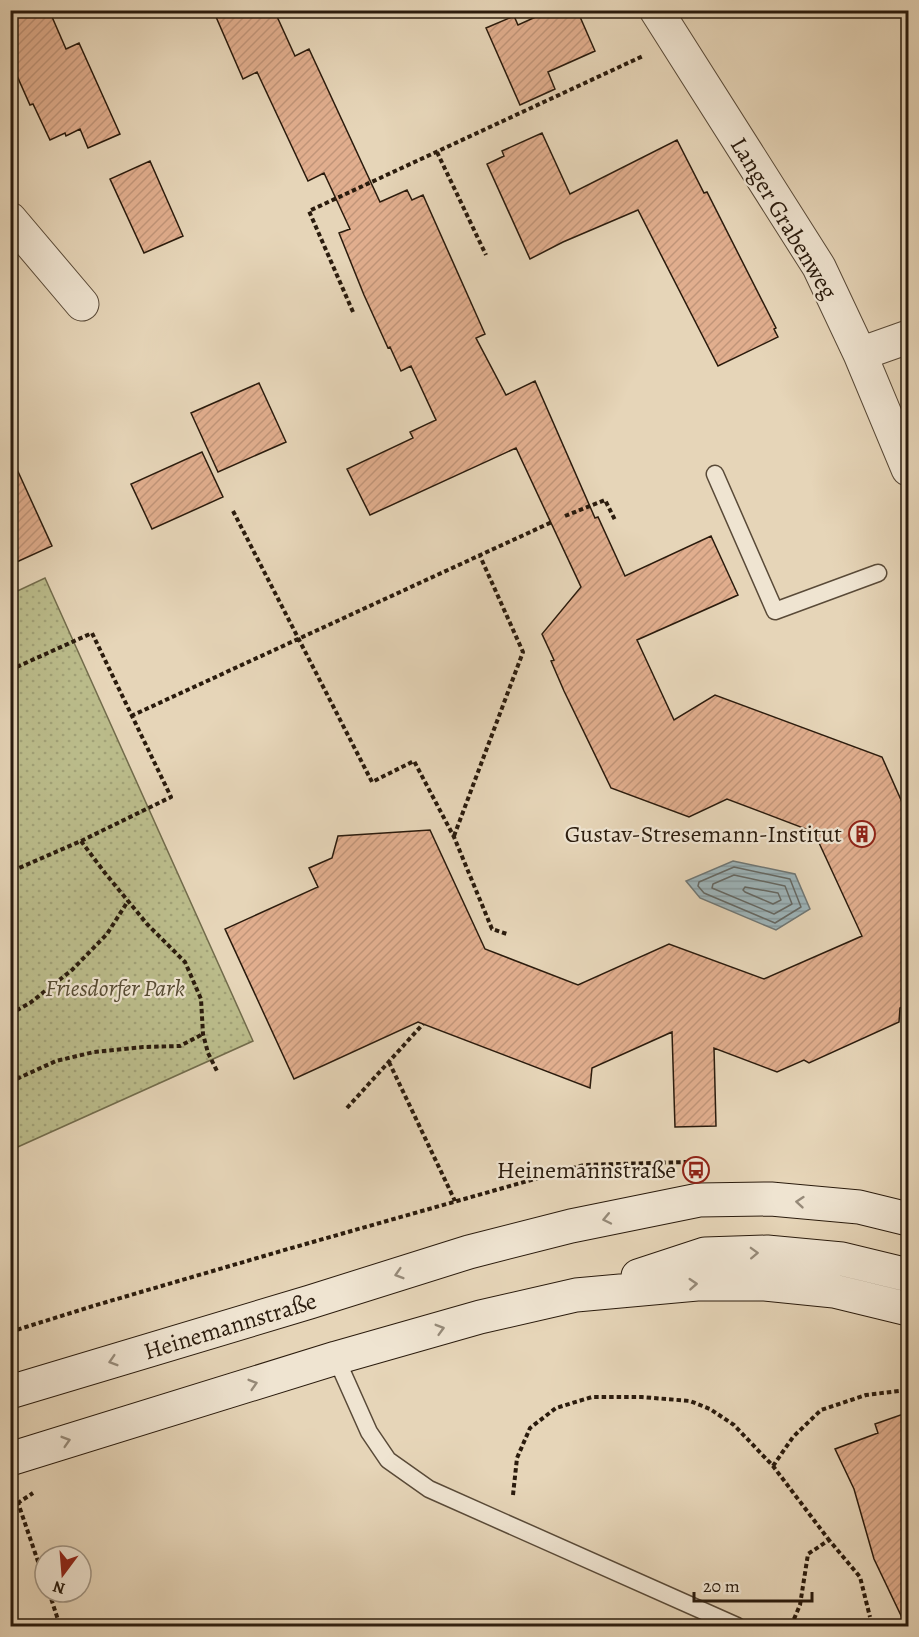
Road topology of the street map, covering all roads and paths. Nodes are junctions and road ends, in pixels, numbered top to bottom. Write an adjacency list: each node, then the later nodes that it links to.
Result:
1 (656, 10): 2 (main road, Langer Grabenweg)
2 (675, 41): 3 (path); 9 (main road, Langer Grabenweg)
3 (436, 152): 5 (path); 7 (path)
4 (10, 219): 6 (main road)
5 (486, 255)
6 (82, 304)
7 (353, 312)
8 (909, 337): 9 (main road)
9 (860, 354): 10 (main road, Langer Grabenweg)
10 (909, 468)
11 (715, 474): 17 (lane)
12 (233, 512): 18 (path)
13 (565, 516): 14 (path)
14 (615, 520)
15 (552, 522): 16 (path)
16 (480, 556): 18 (path); 21 (path)
17 (878, 573)
18 (298, 639): 20 (path); 21 (path)
19 (10, 670): 20 (path)
20 (131, 716): 22 (path)
21 (454, 837): 25 (path)
22 (81, 841): 23 (path); 24 (path)
23 (10, 872)
24 (128, 901): 26 (path); 28 (path)
25 (507, 934)
26 (10, 1014)
27 (423, 1024): 29 (path)
28 (203, 1034): 31 (path); 32 (path)
29 (389, 1062): 34 (path); 35 (path)
30 (10, 1063): 32 (path)
31 (218, 1073)
32 (18, 1078): 33 (path)
33 (10, 1083)
34 (347, 1108)
35 (455, 1201)
36 (909, 1205): 37 (main road)
37 (859, 1207): 38 (main road, Heinemannstraße); 43 (main road, Heinemannstraße, one-way to 43)
38 (909, 1219)
39 (909, 1275): 40 (main road, one-way to 39)
40 (576, 1295): 41 (main road, one-way to 41); 42 (main road, one-way to 40)
41 (909, 1309)
42 (336, 1358): 45 (main road, one-way to 42); 50 (lane)
43 (10, 1392)
44 (909, 1393): 46 (path)
45 (10, 1459)
46 (773, 1466): 50 (path); 51 (path)
47 (36, 1492): 48 (path)
48 (18, 1503): 49 (path); 52 (path)
49 (10, 1505)
50 (521, 1530): 56 (lane)
51 (829, 1540): 54 (path); 57 (path)
52 (33, 1546)
53 (53, 1604): 55 (path)
54 (870, 1617)
55 (60, 1626)
56 (737, 1626)
57 (791, 1626)

